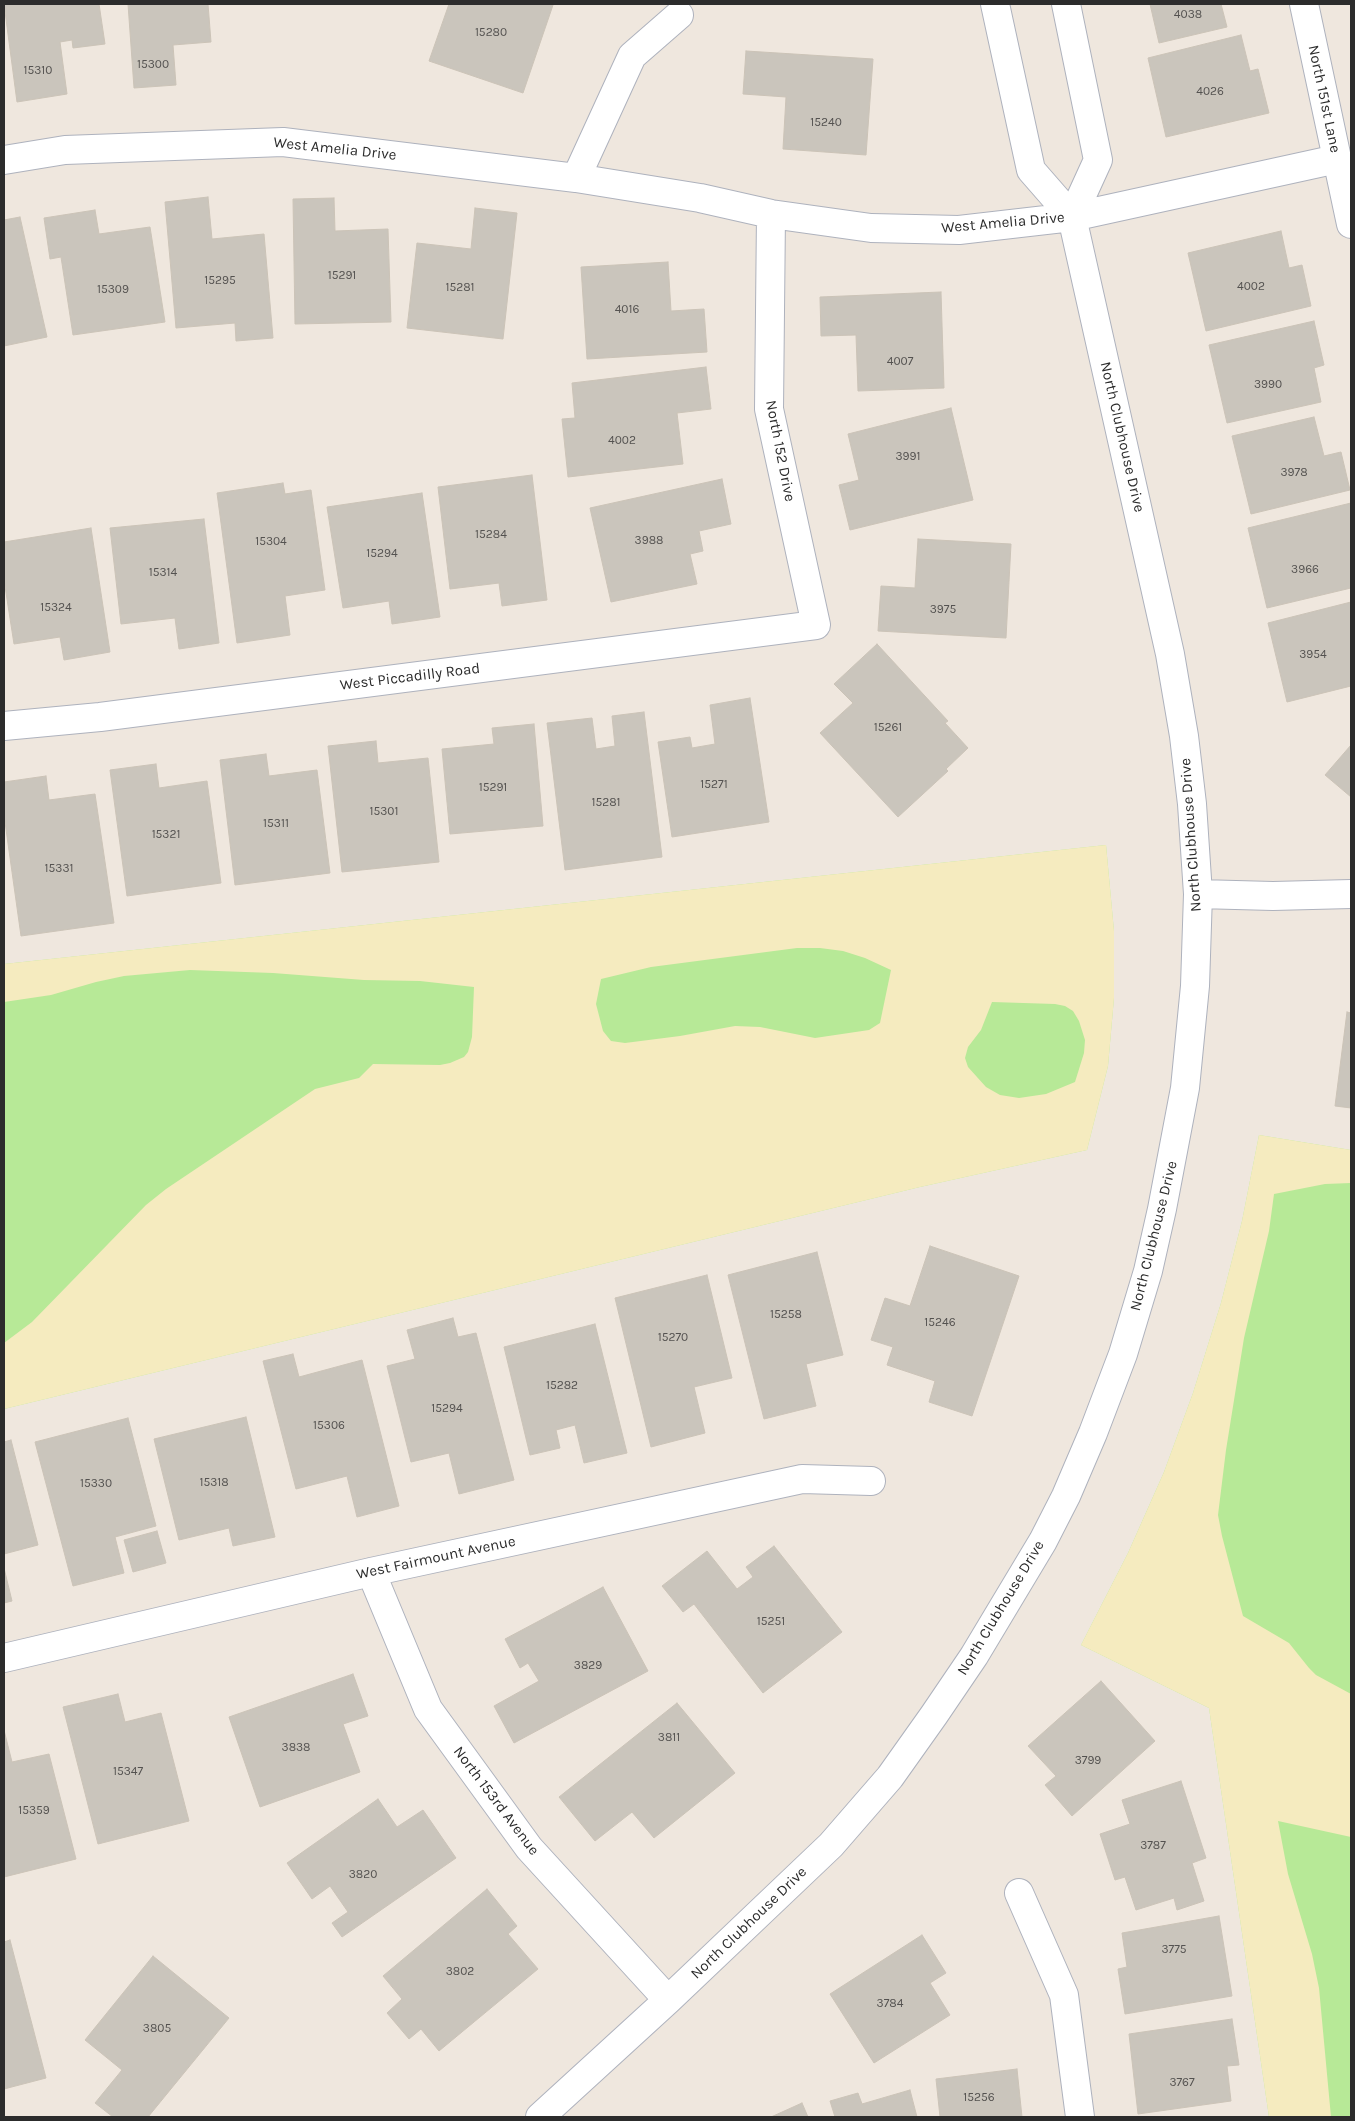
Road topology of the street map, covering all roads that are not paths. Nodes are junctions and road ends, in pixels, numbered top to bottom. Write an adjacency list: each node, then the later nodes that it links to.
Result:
1 (995, 4): 9 (street, North Clubhouse Drive)
2 (1066, 4): 9 (street)
3 (1304, 4): 5 (street, North 151st Lane)
4 (679, 15): 7 (street)
5 (1337, 159): 9 (street, West Amelia Drive); 10 (street, North 151st Lane)
6 (4, 160): 7 (street, West Amelia Drive)
7 (576, 178): 8 (street, West Amelia Drive)
8 (771, 214): 9 (street, West Amelia Drive); 11 (street, North 152 Drive)
9 (1072, 217): 13 (street, North Clubhouse Drive)
10 (1351, 224)
11 (816, 625): 12 (street, West Piccadilly Road)
12 (4, 726)
13 (1198, 894): 14 (street); 19 (street, North Clubhouse Drive)
14 (1351, 894)
15 (870, 1481): 16 (street, West Fairmount Avenue)
16 (370, 1572): 17 (street, West Fairmount Avenue); 19 (street, North 153rd Avenue)
17 (4, 1658)
18 (1018, 1893): 21 (street)
19 (668, 2000): 20 (street, North Clubhouse Drive)
20 (540, 2117)
21 (1080, 2117)

